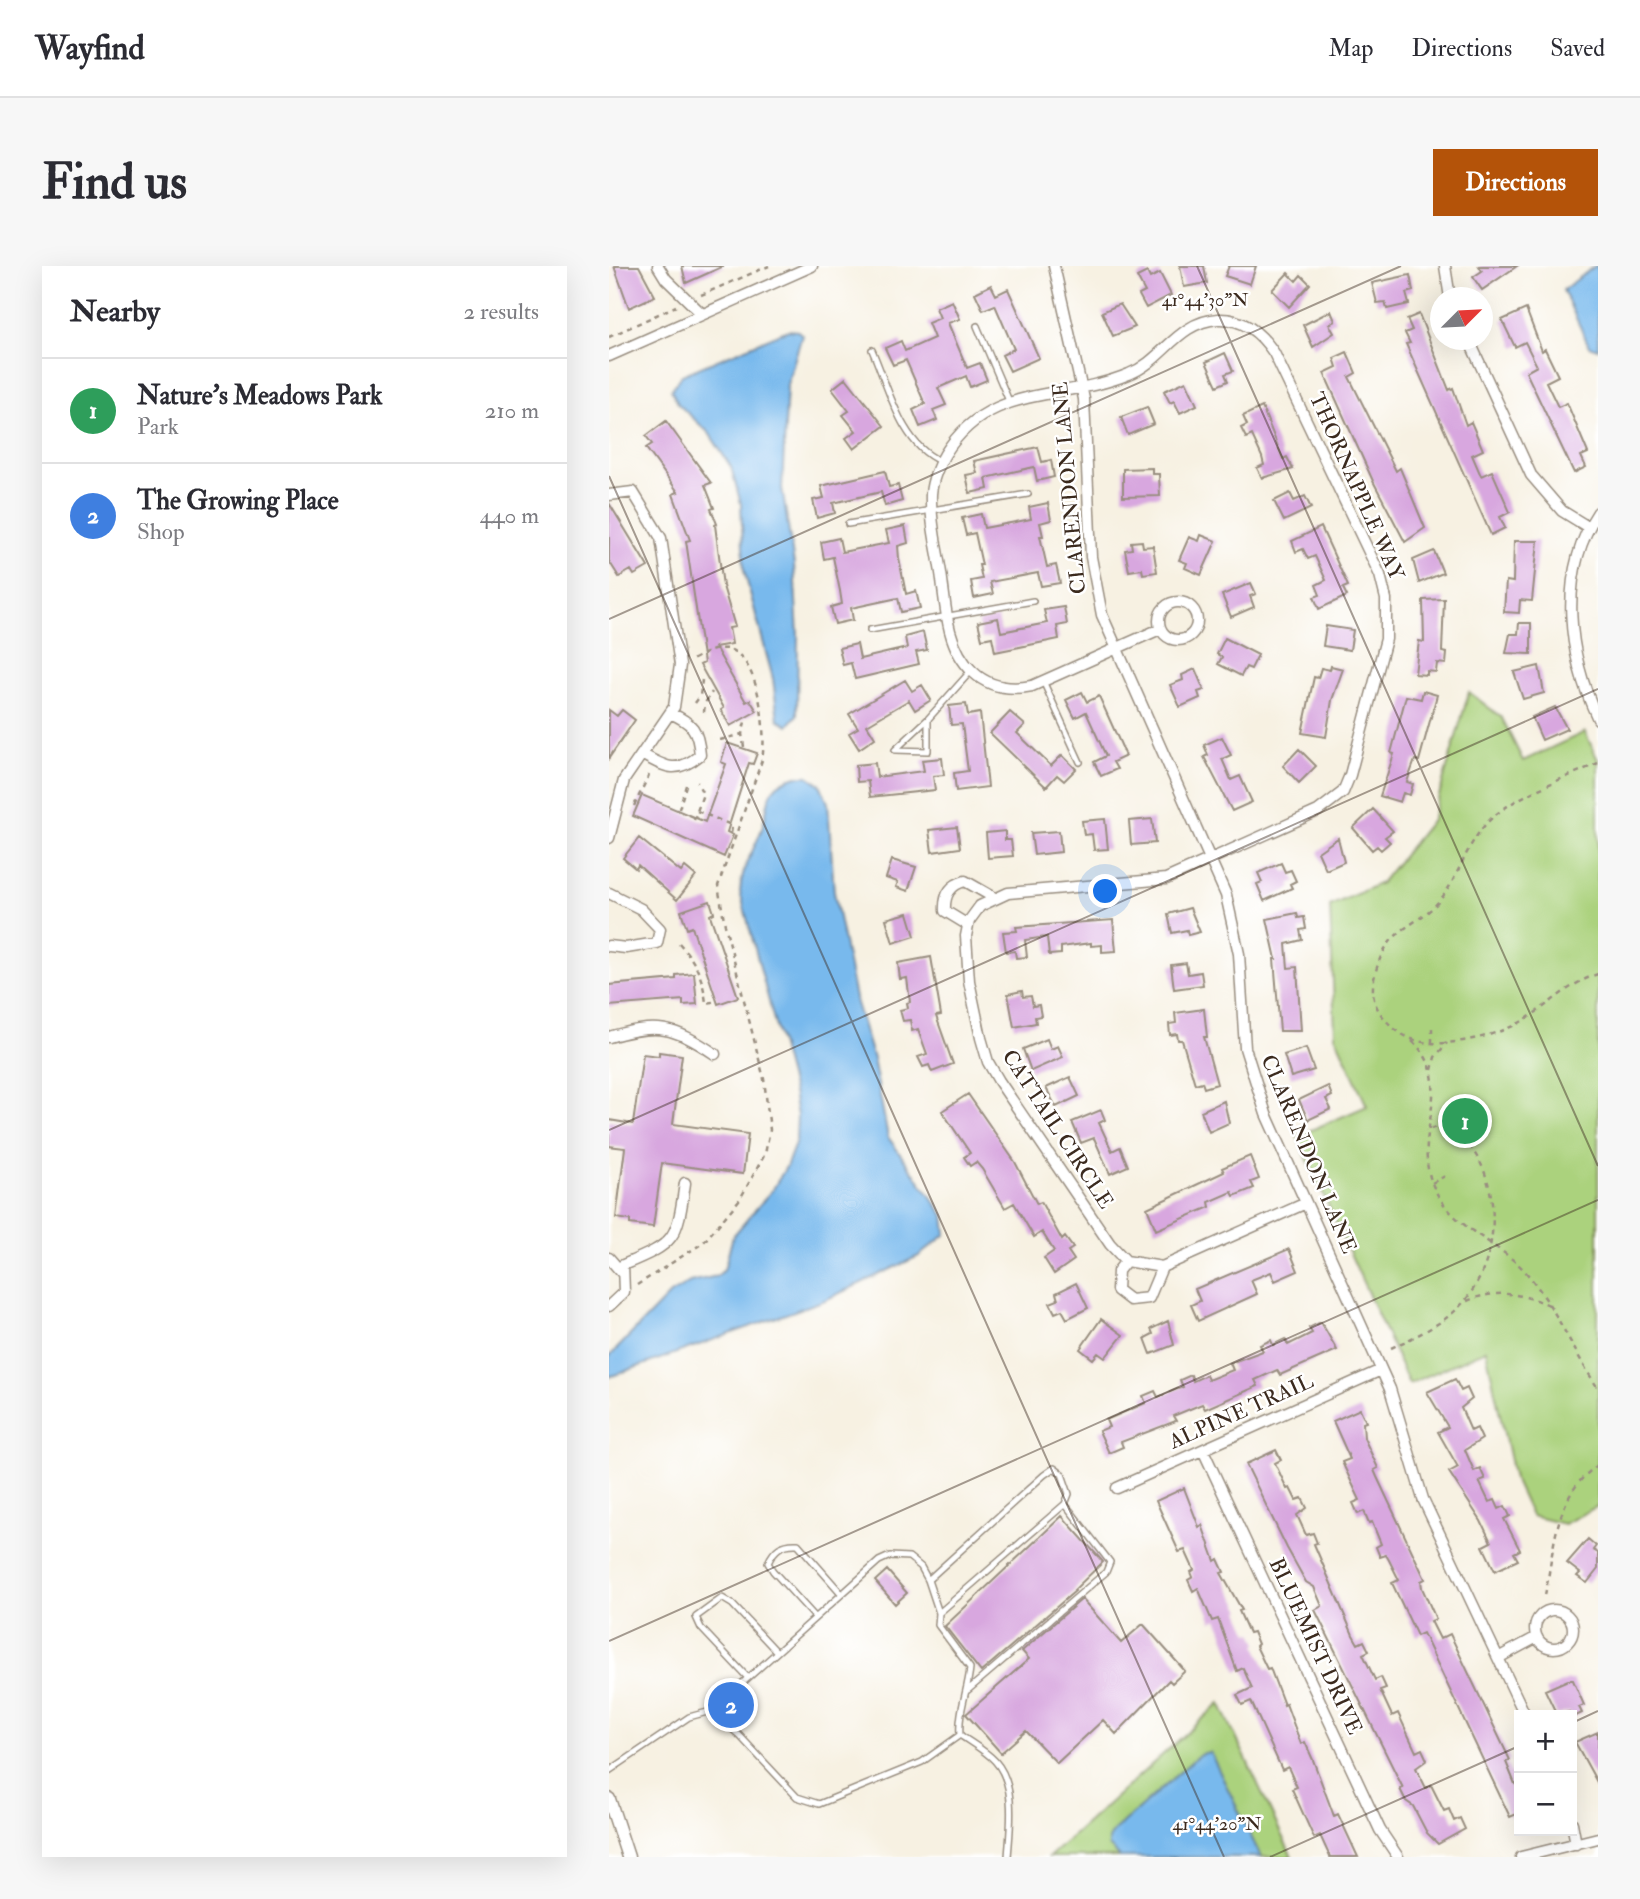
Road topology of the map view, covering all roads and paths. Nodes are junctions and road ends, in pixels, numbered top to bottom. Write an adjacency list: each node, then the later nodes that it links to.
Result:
1 (658, 266): 6 (street)
2 (811, 266): 6 (street)
3 (1054, 266): 11 (street, CLARENDON LANE)
4 (1445, 266): 5 (street)
5 (1448, 287)
6 (701, 313): 10 (street)
7 (977, 326): 12 (lane)
8 (873, 350): 13 (lane)
9 (1474, 350): 19 (street)
10 (609, 356)
11 (1082, 387): 12 (street, THORNAPPLE WAY); 24 (street, CLARENDON LANE); 51 (street, THORNAPPLE WAY)
12 (1009, 401): 13 (street)
13 (941, 461): 17 (street)
14 (1028, 494): 17 (lane)
15 (609, 495): 25 (street)
16 (1598, 512): 19 (street)
17 (932, 513): 18 (lane); 21 (street)
18 (848, 524)
19 (1588, 527): 34 (street)
20 (1033, 601): 21 (lane)
21 (948, 617): 22 (lane); 26 (street)
22 (870, 629)
23 (1160, 629): 24 (street)
24 (1115, 646): 28 (street); 51 (street, CLARENDON LANE)
25 (680, 665): 32 (street); 76 (path)
26 (971, 671): 28 (street); 33 (lane)
27 (702, 680): 30 (path)
28 (1042, 681): 40 (lane)
29 (712, 692): 31 (path)
30 (695, 703)
31 (704, 712)
32 (670, 713): 39 (street); 39 (street)
33 (928, 719): 33 (lane)
34 (1598, 719)
35 (745, 722): 36 (path)
36 (742, 734): 37 (path); 38 (path)
37 (720, 740)
38 (744, 747)
39 (643, 755): 50 (street)
40 (1080, 762)
41 (1598, 763): 61 (path)
42 (649, 775): 45 (path)
43 (697, 782): 47 (path)
44 (686, 785): 46 (path)
45 (634, 807)
46 (679, 808)
47 (697, 810): 48 (path); 49 (path)
48 (694, 820)
49 (731, 834)
50 (609, 838)
51 (1210, 860): 53 (street); 70 (street, CLARENDON LANE)
52 (609, 893): 56 (street)
53 (993, 897): 54 (street); 54 (street)
54 (968, 925): 73 (street, CATTAIL CIRCLE)
55 (679, 943): 58 (path)
56 (609, 946)
57 (1598, 974): 63 (path)
58 (713, 1002)
59 (1432, 1023): 62 (path)
60 (609, 1037): 64 (street)
61 (1410, 1039): 62 (path); 65 (path)
62 (1432, 1043): 63 (path)
63 (1447, 1043): 65 (path)
64 (715, 1054)
65 (1431, 1070): 66 (path)
66 (1426, 1131): 69 (path); 71 (path)
67 (1445, 1176): 69 (path)
68 (685, 1183): 75 (street)
69 (1432, 1183): 71 (path)
70 (1306, 1203): 74 (street); 81 (street, CLARENDON LANE)
71 (1490, 1244): 77 (path); 78 (path)
72 (609, 1258): 75 (street)
73 (1126, 1261): 74 (street); 74 (street)
74 (1162, 1267)
75 (623, 1274): 76 (street)
76 (624, 1289): 79 (street)
77 (1464, 1302): 78 (path); 80 (path)
78 (1549, 1305): 82 (path)
79 (609, 1306)
80 (1391, 1348)
81 (1381, 1370): 83 (street, ALPINE TRAIL); 94 (street, CLARENDON LANE)
82 (1598, 1388)
83 (1203, 1450): 85 (street, ALPINE TRAIL); 107 (street, BLUEMIST DRIVE)
84 (1598, 1465): 89 (path)
85 (1117, 1488)
86 (1065, 1504): 87 (lane); 90 (lane); 96 (lane)
87 (927, 1580): 88 (lane); 90 (lane)
88 (841, 1594): 91 (lane); 91 (lane)
89 (1545, 1595)
90 (939, 1613): 96 (lane)
91 (815, 1617): 93 (lane)
92 (1537, 1637): 94 (street)
93 (777, 1651): 95 (lane); 95 (lane)
94 (1498, 1658): 97 (street, CLARENDON LANE)
95 (748, 1678): 98 (lane)
96 (968, 1690): 99 (lane)
97 (1523, 1710)
98 (711, 1711): 99 (lane); 100 (lane)
99 (960, 1735): 106 (lane)
100 (609, 1771)
101 (609, 1799): 105 (street)
102 (1575, 1836): 104 (street)
103 (1598, 1838): 104 (street)
104 (1576, 1843): 108 (street)
105 (628, 1857)
106 (1008, 1857)
107 (1398, 1857)
108 (1521, 1857)

